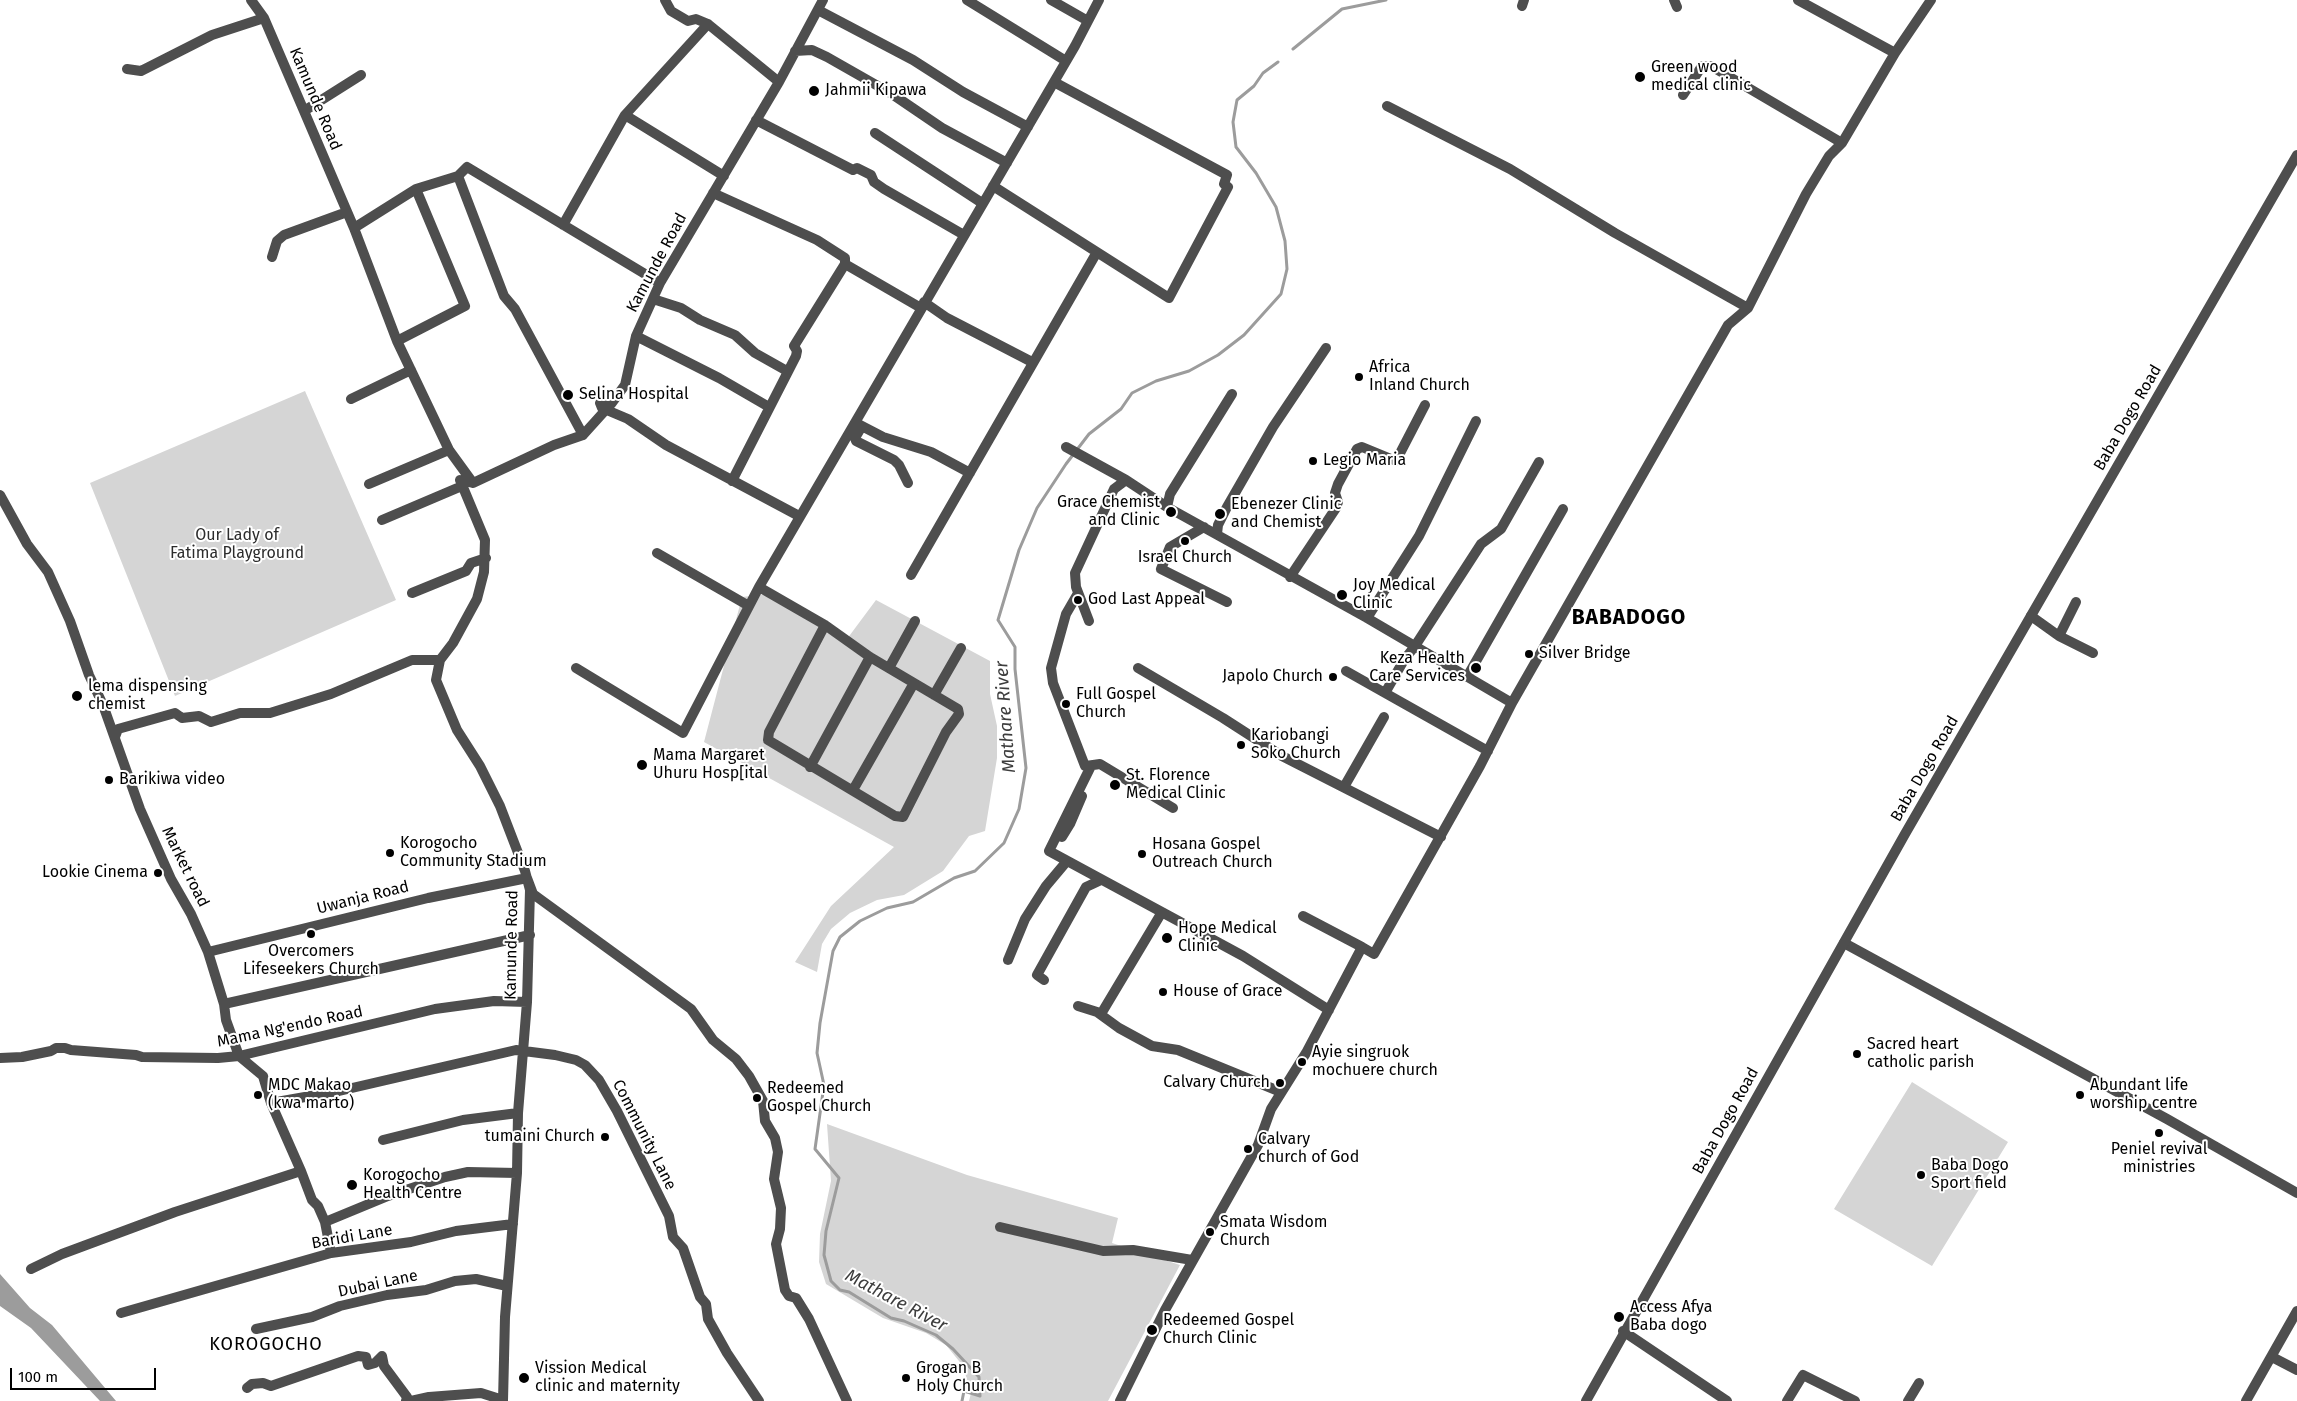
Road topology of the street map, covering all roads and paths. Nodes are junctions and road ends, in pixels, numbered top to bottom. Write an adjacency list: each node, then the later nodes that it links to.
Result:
1 (251, 0): 10 (street, Kamunde Road)
2 (665, 0): 12 (street)
3 (822, 0): 9 (street, Kamunde Road)
4 (967, 0): 15 (street)
5 (1051, 0): 11 (street)
6 (1099, 0): 11 (street)
7 (1798, 0): 14 (street)
8 (1931, 0): 14 (street)
9 (818, 10): 13 (street, Kamunde Road); 25 (street)
10 (264, 18): 16 (street); 22 (street, Kamunde Road)
11 (1088, 21): 15 (street)
12 (708, 24): 18 (street); 23 (street)
13 (795, 51): 18 (street, Kamunde Road); 29 (street)
14 (1895, 53): 27 (street)
15 (1066, 61): 19 (street)
16 (127, 69)
17 (361, 75): 22 (street)
18 (779, 82): 24 (street, Kamunde Road)
19 (1054, 82): 25 (street); 40 (street)
20 (1683, 95): 27 (street)
21 (1387, 106): 46 (street)
22 (304, 111): 36 (street, Kamunde Road)
23 (625, 115): 31 (street); 37 (street)
24 (756, 120): 31 (street, Kamunde Road); 39 (street)
25 (1028, 127): 29 (street)
26 (875, 133): 35 (street)
27 (1842, 143): 46 (street)
28 (2297, 155): 88 (street, Baba Dogo Road)
29 (1007, 163): 32 (street)
30 (458, 176): 33 (street); 37 (street); 60 (street)
31 (724, 176): 34 (street, Kamunde Road)
32 (993, 186): 35 (street); 40 (street)
33 (416, 189): 38 (street); 48 (street)
34 (713, 193): 42 (street); 43 (street, Kamunde Road)
35 (982, 203): 39 (street)
36 (347, 212): 38 (street, Kamunde Road); 41 (street)
37 (563, 225): 43 (street)
38 (354, 228): 48 (street, Kamunde Road)
39 (964, 235): 45 (street)
40 (1097, 252): 50 (street)
41 (272, 257)
42 (845, 264): 45 (street); 52 (street)
43 (660, 283): 44 (street, Kamunde Road)
44 (653, 299): 47 (street, Kamunde Road); 52 (street)
45 (923, 305): 50 (street); 59 (street)
46 (1748, 308): 107 (street)
47 (636, 336): 55 (street, Kamunde Road); 57 (street)
48 (397, 341): 51 (street, Kamunde Road)
49 (1326, 348): 77 (street)
50 (1032, 362): 64 (street)
51 (412, 370): 54 (street); 62 (street, Kamunde Road)
52 (787, 372): 57 (street)
53 (1232, 394): 72 (street)
54 (351, 399)
55 (611, 404): 60 (street, Kamunde Road); 66 (street)
56 (1425, 406): 81 (street)
57 (768, 407): 66 (street)
58 (1476, 421): 89 (street)
59 (859, 425): 64 (street); 68 (street); 74 (street)
60 (583, 435): 67 (street, Kamunde Road)
61 (1068, 448): 65 (street)
62 (449, 450): 67 (street, Kamunde Road); 69 (street)
63 (1539, 462): 94 (street)
64 (970, 473): 80 (street)
65 (1126, 480): 72 (street); 91 (street)
66 (732, 481): 74 (street)
67 (473, 483): 70 (street, Kamunde Road)
68 (908, 483)
69 (368, 484)
70 (462, 486): 75 (street); 79 (street, Kamunde Road)
71 (0, 495): 109 (street, Market road)
72 (1167, 507): 76 (street)
73 (1563, 509): 103 (street)
74 (799, 516): 82 (street)
75 (382, 520)
76 (1204, 527): 77 (street); 85 (street)
77 (1217, 534): 81 (street)
78 (657, 553): 87 (street)
79 (486, 558): 83 (street); 98 (street, Kamunde Road)
80 (911, 575)
81 (1290, 577): 89 (street)
82 (760, 587): 87 (street); 92 (street)
83 (412, 593)
84 (1077, 595): 111 (street)
85 (1227, 602)
86 (2076, 602): 93 (street)
87 (749, 606): 99 (street)
88 (2031, 616): 93 (street); 124 (street, Baba Dogo Road)
89 (1367, 618): 94 (street)
90 (915, 621): 100 (street)
91 (1089, 621)
92 (824, 625): 97 (street); 112 (street)
93 (2059, 636): 96 (street)
94 (1415, 646): 103 (street); 105 (street)
95 (961, 648): 106 (street)
96 (2093, 653)
97 (870, 657): 100 (street); 112 (street)
98 (440, 660): 109 (street); 119 (street, Kamunde Road)
99 (576, 668)
100 (889, 668): 104 (street)
101 (1138, 668): 113 (street)
102 (1346, 671): 105 (street)
103 (1467, 677): 107 (street)
104 (914, 683): 106 (street); 114 (street)
105 (1385, 693): 110 (street)
106 (934, 695): 114 (street)
107 (1512, 703): 110 (street)
108 (1384, 717): 113 (street)
109 (115, 737): 126 (street, Market road)
110 (1488, 751): 116 (street)
111 (1088, 766): 115 (street); 117 (street); 118 (street)
112 (810, 767): 114 (street)
113 (1344, 787): 116 (street)
114 (853, 790)
115 (1173, 808)
116 (1441, 837): 125 (street)
117 (1060, 839)
118 (1067, 861): 120 (street); 127 (street)
119 (527, 878): 123 (street, Kamunde Road); 126 (street, Uwanja Road); 163 (street)
120 (1102, 880): 121 (street); 128 (street)
121 (1162, 912): 132 (street); 133 (street)
122 (1303, 916): 125 (street)
123 (530, 935): 129 (street, Kamunde Road); 130 (street)
124 (1844, 943): 143 (street); 154 (street, Baba Dogo Road)
125 (1362, 948): 132 (street)
126 (208, 952): 130 (street, Market road)
127 (1008, 960)
128 (1044, 980)
129 (527, 1002): 134 (street, Kamunde Road); 135 (street, Mama Ng'endo Road)
130 (224, 1004): 135 (street, Market road)
131 (1078, 1006): 133 (street)
132 (1329, 1010): 137 (street)
133 (1100, 1014): 137 (street)
134 (522, 1051): 138 (street, Community Lane); 139 (street, Kamunde Road); 162 (street, Community Lane)
135 (239, 1056): 136 (street, Mama Ng'endo Road); 138 (street)
136 (0, 1058)
137 (1281, 1092): 148 (street)
138 (270, 1103): 141 (street)
139 (518, 1113): 140 (street); 142 (street, Kamunde Road)
140 (383, 1140)
141 (301, 1171): 144 (street); 149 (street)
142 (517, 1173): 144 (street); 145 (street, Kamunde Road)
143 (2297, 1193)
144 (326, 1222): 147 (street)
145 (513, 1224): 147 (street, Baridi Lane); 150 (street, Kamunde Road)
146 (1000, 1227): 148 (street)
147 (331, 1253): 152 (street, Baridi Lane)
148 (1192, 1260): 164 (street)
149 (31, 1270)
150 (508, 1286): 153 (street, Dubai Lane); 161 (street, Kamunde Road)
151 (2297, 1311): 155 (street)
152 (121, 1313)
153 (256, 1329)
154 (1624, 1331): 165 (street, Baba Dogo Road); 166 (street)
155 (2272, 1357): 156 (street); 170 (street)
156 (2297, 1370)
157 (1919, 1382): 169 (street)
158 (247, 1388): 159 (street)
159 (406, 1401)
160 (411, 1401): 161 (street)
161 (503, 1401)
162 (759, 1401)
163 (847, 1401)
164 (1120, 1401)
165 (1586, 1401)
166 (1727, 1401)
167 (1787, 1401): 168 (street)
168 (1855, 1401)
169 (1908, 1401)
170 (2246, 1401)

